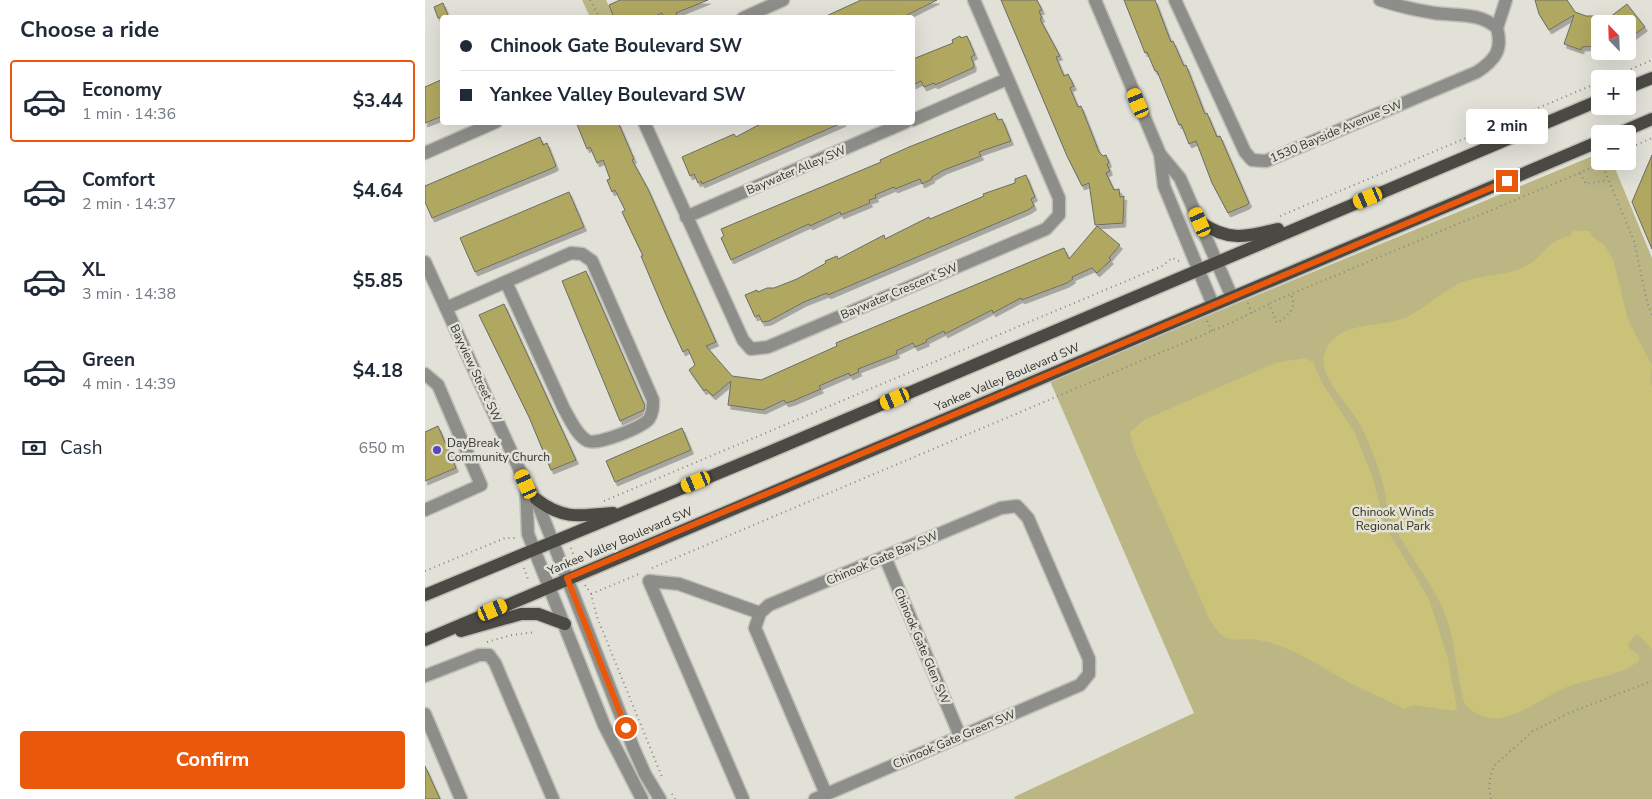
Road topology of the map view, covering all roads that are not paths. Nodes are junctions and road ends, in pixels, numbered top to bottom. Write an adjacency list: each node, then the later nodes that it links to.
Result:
1 (783, 0): 7 (street)
2 (974, 0): 10 (street, Baywater Crescent SW)
3 (1095, 0): 21 (street)
4 (1175, 0): 8 (street, 1530 Bayside Avenue SW)
5 (1380, 0): 8 (street)
6 (1506, 0): 8 (street, 1530 Bayside Avenue SW)
7 (750, 15)
8 (1497, 28)
9 (1652, 78): 11 (main road)
10 (1007, 79): 13 (street); 22 (street, Baywater Crescent SW)
11 (1636, 84)
12 (1591, 104): 23 (main road, Yankee Valley Boulevard SW)
13 (915, 119)
14 (1652, 119): 18 (main road)
15 (489, 125): 20 (street)
16 (645, 125): 22 (street, Baywater Crescent SW)
17 (899, 125): 22 (street, Baywater Alley SW)
18 (1636, 126)
19 (1591, 145): 29 (main road, Yankee Valley Boulevard SW)
20 (425, 153)
21 (1160, 154): 24 (street); 27 (street)
22 (686, 217)
23 (1315, 220): 24 (main road); 25 (main road, Yankee Valley Boulevard SW)
24 (1200, 222): 25 (street)
25 (1217, 262): 27 (main road, Yankee Valley Boulevard SW); 29 (street)
26 (426, 266): 31 (street, Bayview Street SW)
27 (1198, 270): 30 (street); 37 (main road, Yankee Valley Boulevard SW)
28 (506, 282): 28 (street); 31 (street)
29 (1232, 297): 30 (main road, Yankee Valley Boulevard SW)
30 (1213, 305): 41 (main road, Yankee Valley Boulevard SW)
31 (445, 308): 34 (street, Bayview Street SW)
32 (425, 363): 33 (street)
33 (428, 376): 36 (street)
34 (526, 484): 35 (street, Bayview Street SW); 39 (street, Bayview Street SW)
35 (536, 499): 37 (main road); 38 (street, Bayview Street SW)
36 (425, 510)
37 (626, 511): 38 (main road, Yankee Valley Boulevard SW)
38 (553, 542): 39 (main road, Yankee Valley Boulevard SW); 41 (street, Bayview Street SW)
39 (535, 550): 42 (street, Bayview Street SW); 43 (main road, Yankee Valley Boulevard SW)
40 (885, 557): 44 (street, Chinook Gate Bay SW); 47 (street, Chinook Gate Bay SW); 50 (street, Chinook Gate Glen SW)
41 (567, 578): 42 (main road, Yankee Valley Boulevard SW); 51 (street, Bayview Street SW)
42 (549, 586): 45 (street, Bayview Street SW); 46 (main road, Yankee Valley Boulevard SW)
43 (425, 595)
44 (760, 613): 52 (street); 56 (street)
45 (565, 624): 46 (main road); 55 (street, Bayview Street SW)
46 (425, 640)
47 (1089, 674): 50 (street, Chinook Gate Green SW)
48 (425, 676): 54 (street)
49 (425, 714): 53 (street)
50 (960, 736): 52 (street, Chinook Gate Green SW)
51 (664, 794)
52 (820, 797)
53 (461, 799)
54 (553, 799)
55 (642, 799)
56 (743, 799)

